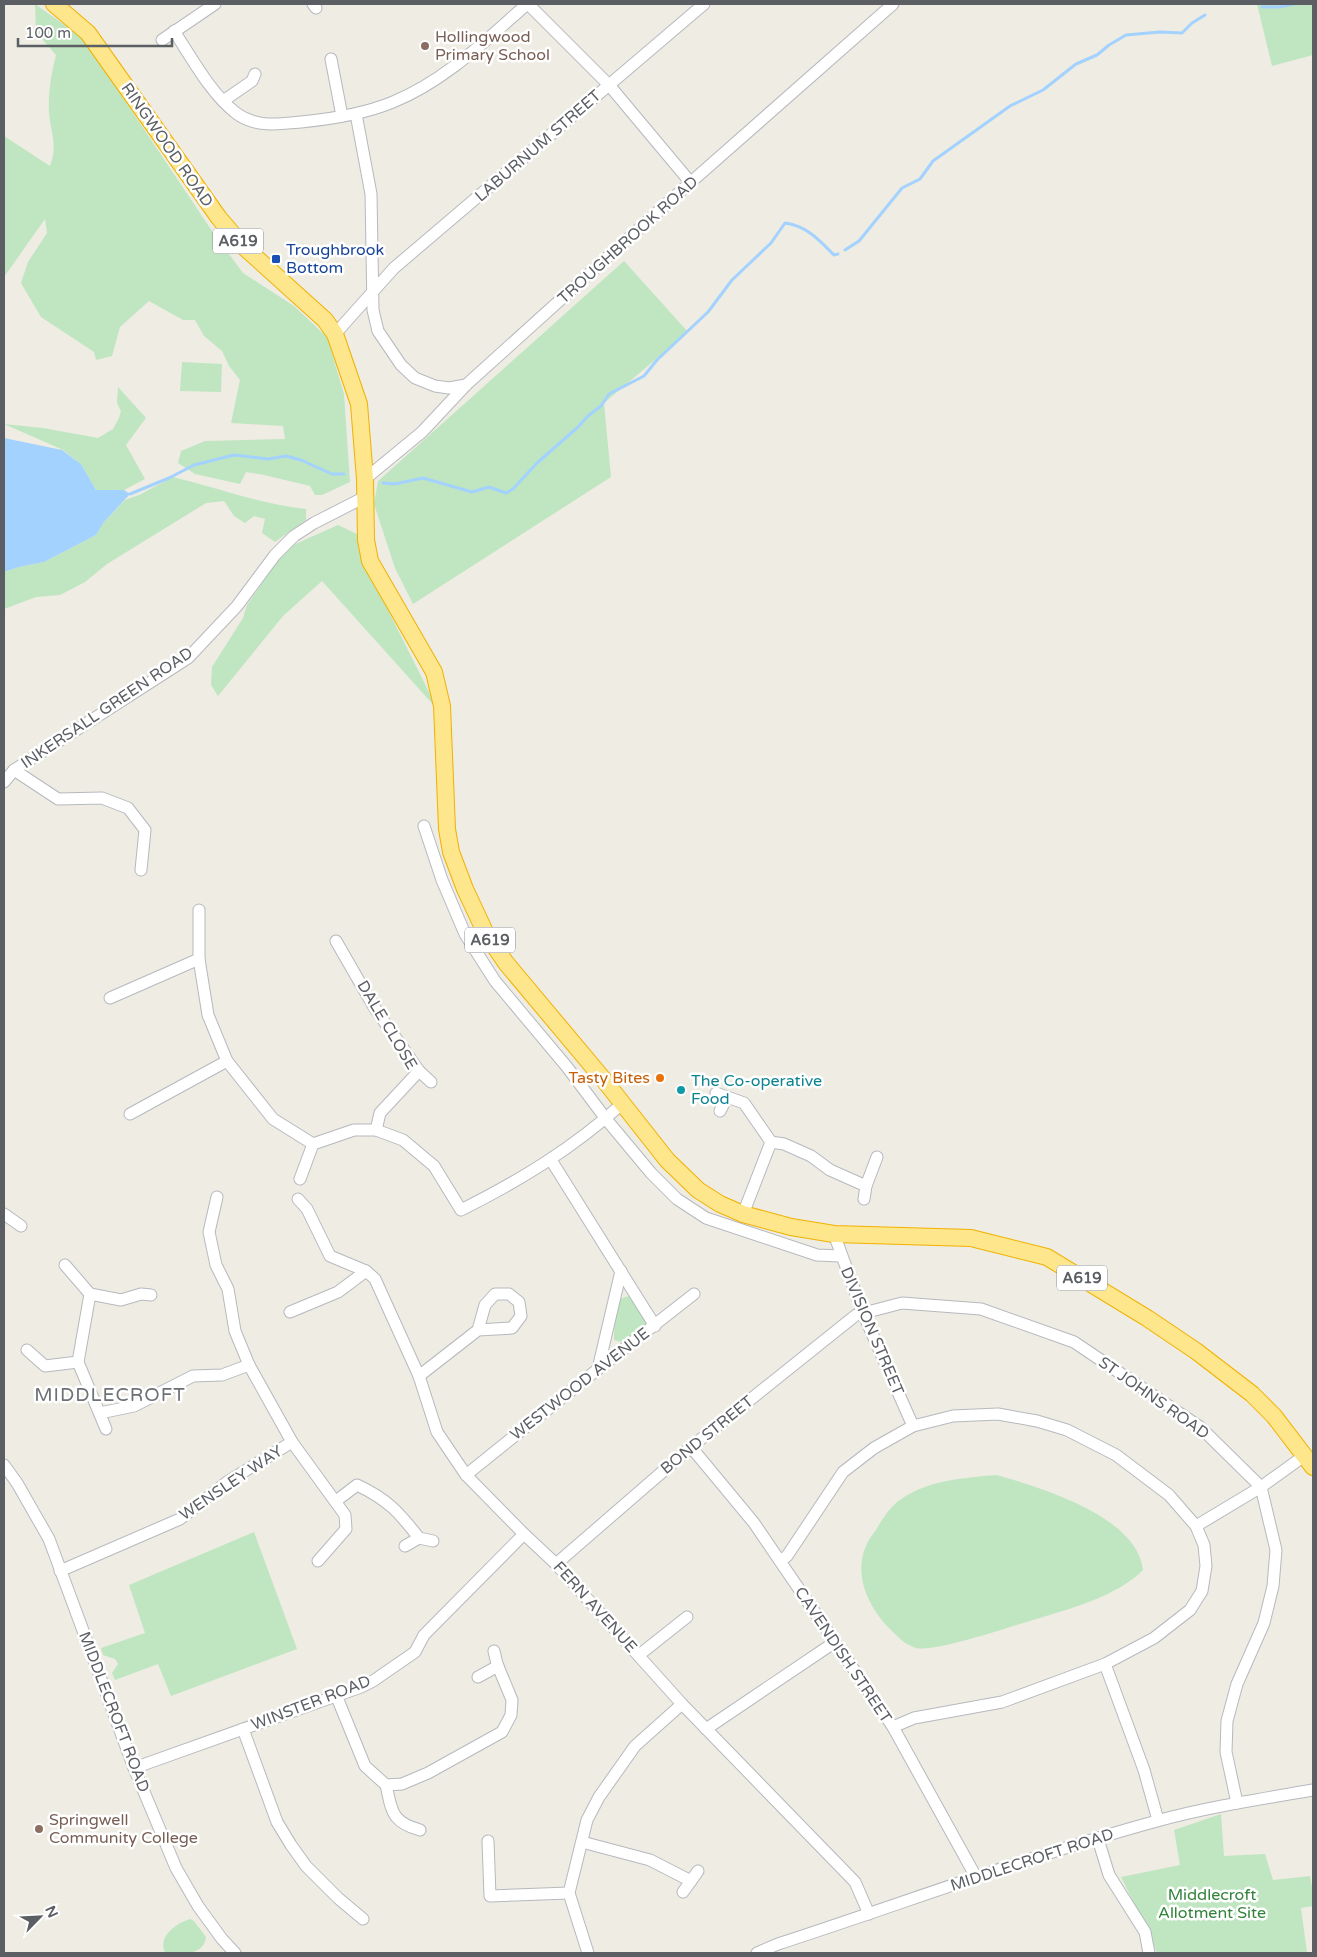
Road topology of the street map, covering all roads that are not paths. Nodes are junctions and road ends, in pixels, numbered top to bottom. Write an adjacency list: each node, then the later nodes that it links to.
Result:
1 (54, 4): 16 (highway, RINGWOOD ROAD / A619)
2 (215, 4): 6 (street)
3 (527, 4): 10 (street); 12 (street)
4 (704, 4): 10 (street, LABURNUM STREET)
5 (893, 4): 14 (street, TROUGHBROOK ROAD)
6 (174, 31): 7 (street); 11 (street)
7 (162, 40)
8 (331, 59): 13 (street)
9 (255, 74): 11 (street)
10 (609, 85): 14 (street); 15 (street, LABURNUM STREET)
11 (223, 101): 13 (street)
12 (356, 114): 13 (street); 15 (street)
13 (342, 116)
14 (691, 183): 17 (street, TROUGHBROOK ROAD)
15 (374, 289): 16 (street, LABURNUM STREET); 17 (street)
16 (335, 334): 18 (highway, RINGWOOD ROAD / A619)
17 (466, 385): 18 (street, TROUGHBROOK ROAD)
18 (366, 480): 19 (highway, RINGWOOD ROAD / A619)
19 (365, 497): 20 (street, INKERSALL GREEN ROAD); 31 (highway, A619)
20 (14, 770): 21 (street, INKERSALL GREEN ROAD); 23 (street)
21 (4, 782)
22 (424, 826): 34 (street)
23 (141, 870)
24 (199, 910): 26 (street)
25 (336, 941): 29 (street, DALE CLOSE)
26 (199, 959): 27 (street); 28 (street)
27 (110, 998)
28 (227, 1061): 33 (street); 37 (street)
29 (419, 1071): 30 (street); 35 (street, DALE CLOSE)
30 (431, 1082)
31 (623, 1103): 34 (street); 46 (highway, A619)
32 (720, 1111): 36 (street)
33 (130, 1114)
34 (606, 1119): 39 (street); 49 (street)
35 (376, 1130): 37 (street); 39 (street)
36 (771, 1142): 41 (street); 46 (street)
37 (313, 1144): 40 (street)
38 (877, 1157): 41 (street)
39 (551, 1160): 52 (street)
40 (300, 1179)
41 (866, 1186): 44 (street)
42 (217, 1198): 62 (street)
43 (298, 1199): 51 (street)
44 (864, 1199)
45 (4, 1214): 47 (street)
46 (744, 1214): 48 (highway, A619)
47 (21, 1226)
48 (834, 1234): 49 (street, DIVISION STREET); 70 (highway, A619)
49 (840, 1256): 57 (street, DIVISION STREET)
50 (66, 1265): 53 (street)
51 (366, 1271): 56 (street); 64 (street, FERN AVENUE)
52 (621, 1271): 58 (street); 63 (street)
53 (90, 1294): 55 (street); 61 (street)
54 (694, 1294): 58 (street, WESTWOOD AVENUE)
55 (151, 1295)
56 (290, 1312)
57 (863, 1314): 66 (street, DIVISION STREET); 69 (street, BOND STREET); 73 (street, ST JOHNS ROAD)
58 (655, 1326): 63 (street, WESTWOOD AVENUE)
59 (478, 1330): 64 (street)
60 (27, 1350): 61 (street)
61 (78, 1362): 65 (street)
62 (249, 1364): 65 (street); 68 (street)
63 (598, 1369): 72 (street, WESTWOOD AVENUE)
64 (419, 1376): 72 (street, FERN AVENUE)
65 (100, 1413): 67 (street)
66 (913, 1426): 75 (street); 81 (street)
67 (106, 1429)
68 (292, 1442): 74 (street); 83 (street, WENSLEY WAY)
69 (691, 1446): 81 (street, CAVENDISH STREET); 82 (street, BOND STREET)
70 (1309, 1461): 73 (street)
71 (4, 1465): 83 (street, MIDDLECROFT ROAD)
72 (466, 1475): 76 (street, FERN AVENUE)
73 (1261, 1488): 75 (street); 99 (street)
74 (336, 1501): 77 (street); 80 (street)
75 (1196, 1526): 88 (street)
76 (524, 1534): 82 (street, FERN AVENUE); 91 (street, WINSTER ROAD)
77 (419, 1538): 78 (street); 79 (street)
78 (433, 1540)
79 (404, 1546)
80 (318, 1561)
81 (780, 1561): 85 (street, CAVENDISH STREET)
82 (556, 1564): 87 (street, FERN AVENUE)
83 (60, 1571): 96 (street, MIDDLECROFT ROAD)
84 (686, 1617): 87 (street)
85 (835, 1642): 93 (street, CAVENDISH STREET); 94 (street)
86 (494, 1651): 89 (street)
87 (639, 1655): 92 (street, FERN AVENUE)
88 (1106, 1664): 93 (street); 100 (street)
89 (498, 1666): 90 (street); 97 (street)
90 (478, 1677)
91 (336, 1695): 95 (street, WINSTER ROAD); 97 (street)
92 (682, 1704): 94 (street, FERN AVENUE); 104 (street)
93 (893, 1727): 106 (street, CAVENDISH STREET)
94 (706, 1728): 110 (street, FERN AVENUE)
95 (243, 1730): 96 (street, WINSTER ROAD); 111 (street)
96 (134, 1768): 113 (street, MIDDLECROFT ROAD)
97 (386, 1785): 101 (street)
98 (1313, 1790): 99 (street, MIDDLECROFT ROAD)
99 (1237, 1803): 100 (street, MIDDLECROFT ROAD)
100 (1158, 1820): 102 (street, MIDDLECROFT ROAD)
101 (420, 1830)
102 (1098, 1838): 106 (street, MIDDLECROFT ROAD); 116 (street)
103 (488, 1841): 109 (street)
104 (582, 1842): 107 (street); 109 (street)
105 (698, 1871): 107 (street)
106 (976, 1877): 110 (street, MIDDLECROFT ROAD)
107 (691, 1881): 108 (street)
108 (683, 1892)
109 (569, 1893): 114 (street)
110 (869, 1914): 112 (street, MIDDLECROFT ROAD)
111 (363, 1918)
112 (779, 1948): 115 (street, MIDDLECROFT ROAD)
113 (235, 1953)
114 (588, 1953)
115 (758, 1953)
116 (1149, 1953)

